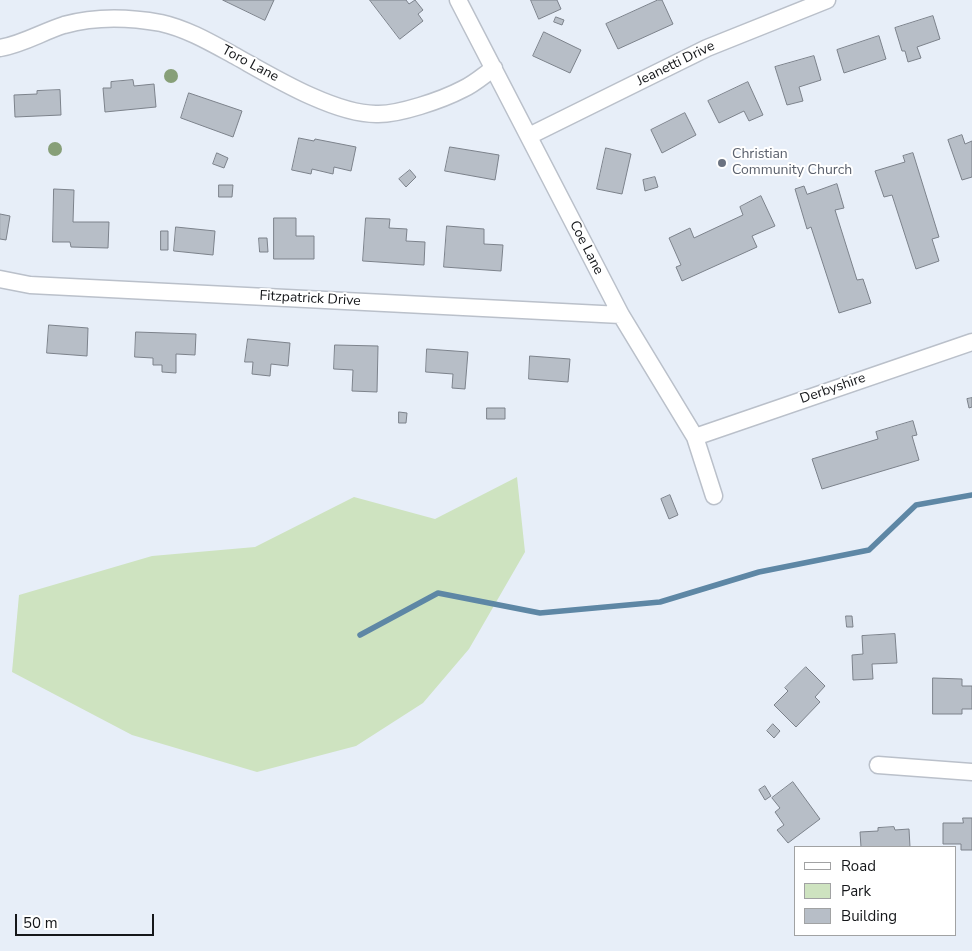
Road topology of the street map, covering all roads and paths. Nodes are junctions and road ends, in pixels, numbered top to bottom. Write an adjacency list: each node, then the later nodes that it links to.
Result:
1 (458, 0): 4 (street, Coe Lane)
2 (827, 0): 5 (street, Jeanetti Drive)
3 (0, 48): 4 (street, Toro Lane)
4 (494, 68): 5 (street, Coe Lane)
5 (529, 136): 7 (street, Coe Lane)
6 (0, 279): 7 (street, Fitzpatrick Drive)
7 (621, 315): 9 (street, Coe Lane)
8 (972, 342): 9 (street, Derbyshire)
9 (695, 437): 10 (street, Coe Lane)
10 (714, 496)
11 (878, 764): 12 (street)
12 (972, 772)

